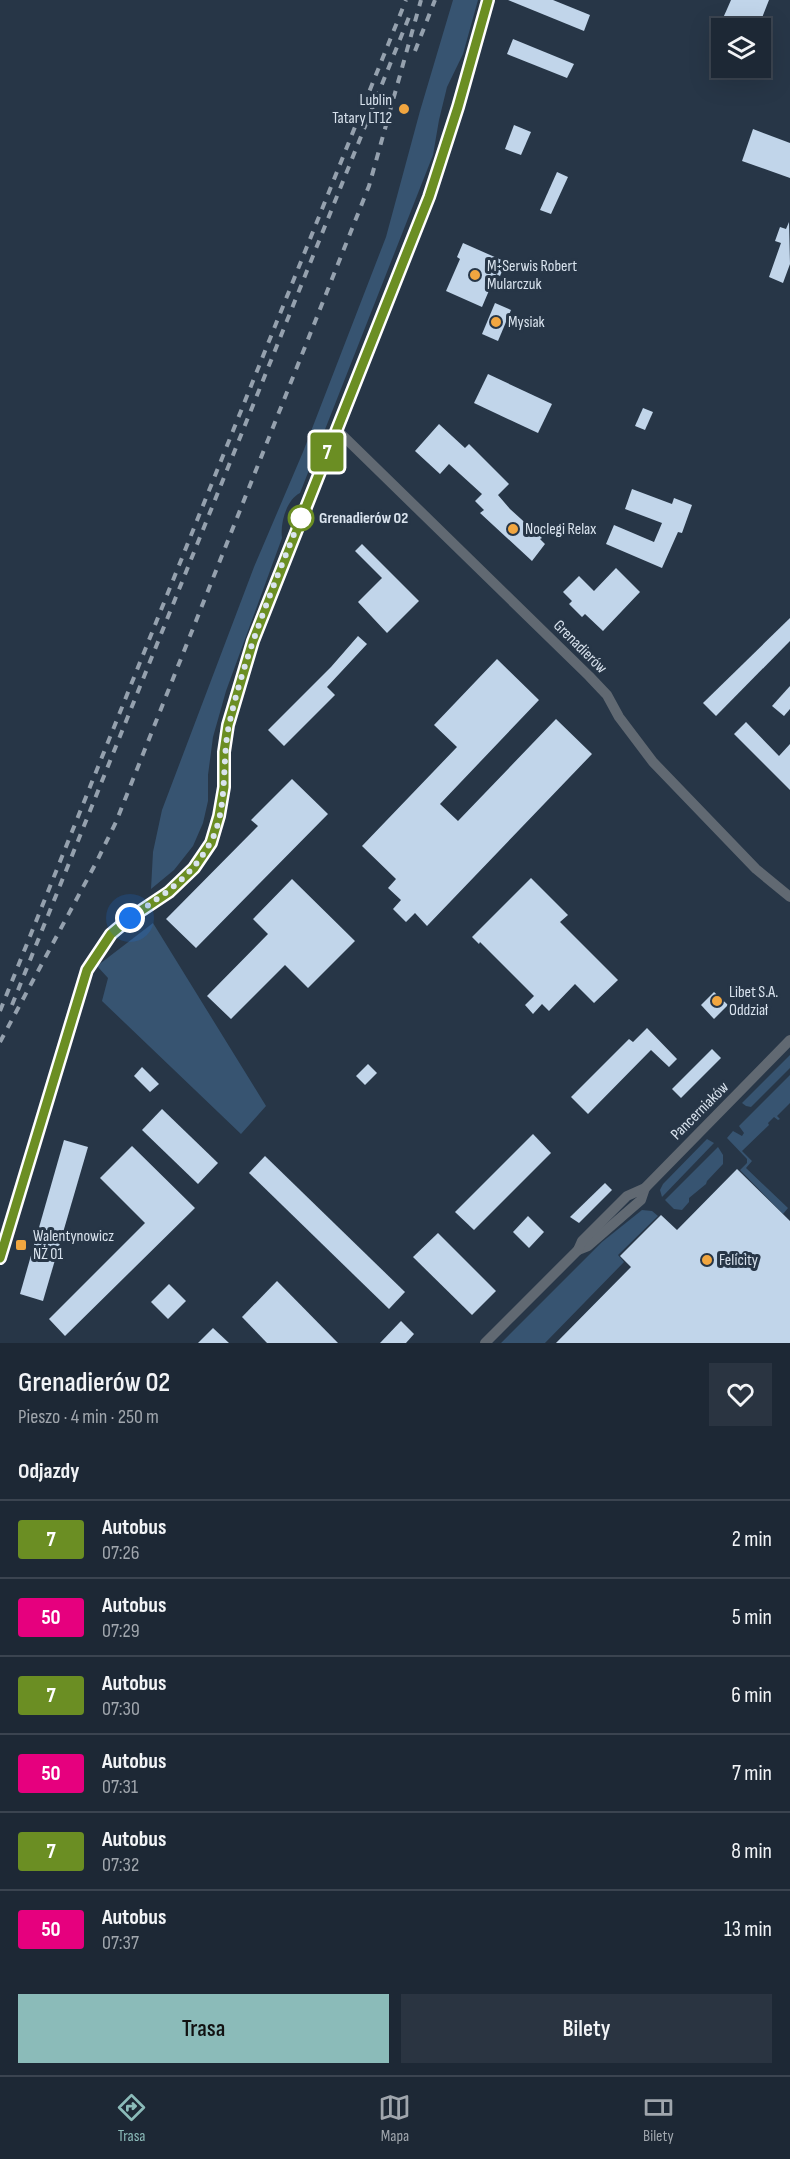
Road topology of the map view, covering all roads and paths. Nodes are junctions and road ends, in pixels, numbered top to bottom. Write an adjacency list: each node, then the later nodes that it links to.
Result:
1 (488, 0): 2 (street)
2 (336, 429): 3 (street, Grenadierów); 7 (street)
3 (790, 897)
4 (790, 1040): 6 (street, Pancerniaków)
5 (790, 1046): 6 (street, Pancerniaków)
6 (776, 1056): 8 (street, Pancerniaków)
7 (0, 1258)
8 (485, 1343)

